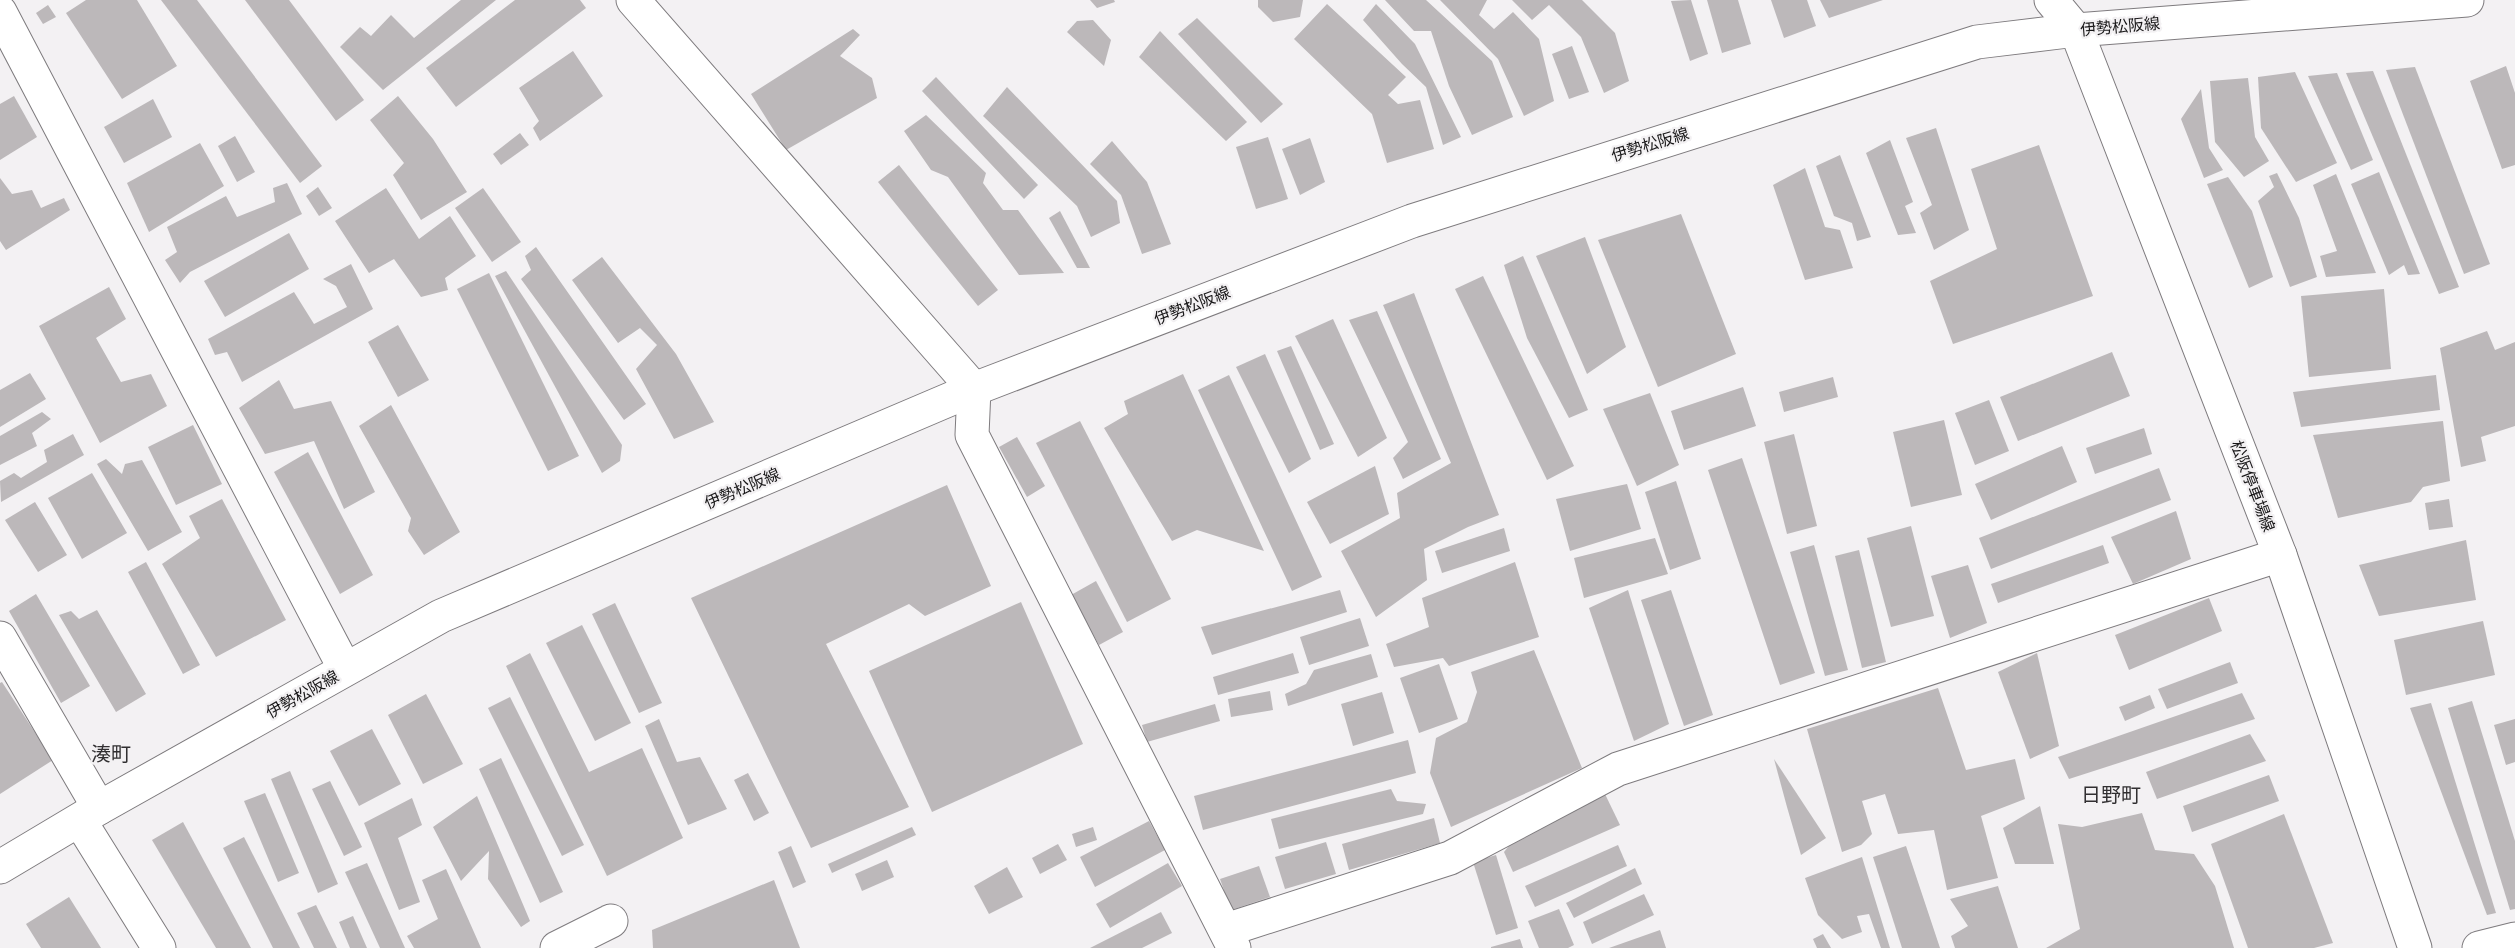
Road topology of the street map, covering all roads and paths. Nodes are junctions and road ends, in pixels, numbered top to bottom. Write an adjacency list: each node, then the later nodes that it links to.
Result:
1 (633, 0): 6 (main road)
2 (2051, 0): 5 (main road, 松阪停車場線)
3 (2468, 0): 5 (main road, 伊勢松阪線)
4 (0, 12): 9 (main road)
5 (2076, 30): 6 (main road, 伊勢松阪線); 7 (main road, 松阪停車場線)
6 (974, 389): 9 (main road, 伊勢松阪線); 13 (main road)
7 (2280, 555): 13 (main road); 15 (main road, 松阪停車場線)
8 (0, 638): 10 (main road)
9 (345, 669): 10 (main road, 伊勢松阪線)
10 (89, 814): 11 (main road, 伊勢松阪線); 16 (main road)
11 (0, 867)
12 (611, 921): 17 (main road)
13 (1230, 939)
14 (2515, 939): 18 (main road)
15 (2410, 947)
16 (159, 948)
17 (557, 948)
18 (2479, 948)

